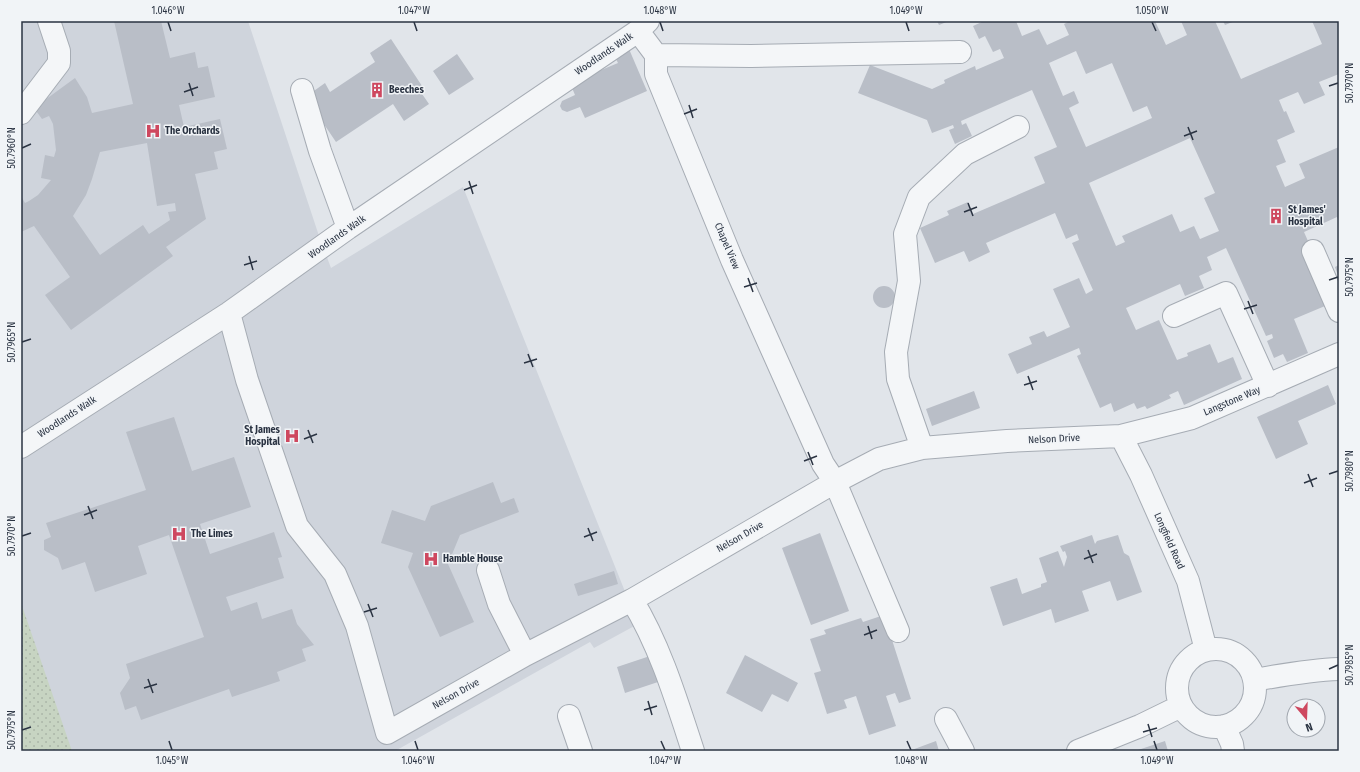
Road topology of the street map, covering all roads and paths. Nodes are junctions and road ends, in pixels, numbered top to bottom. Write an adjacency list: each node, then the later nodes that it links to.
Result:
1 (49, 21): 6 (street)
2 (643, 26): 4 (street); 8 (street, Woodlands Walk)
3 (960, 52): 4 (street)
4 (656, 55): 18 (street, Chapel View)
5 (302, 90): 8 (street)
6 (21, 113)
7 (1018, 127): 17 (street)
8 (348, 228): 11 (street, Woodlands Walk)
9 (1313, 251): 10 (street)
10 (1339, 311)
11 (229, 313): 16 (street, Woodlands Walk); 23 (street, Nelson Drive)
12 (1174, 316): 14 (street)
13 (1339, 354): 14 (street, Langstone Way)
14 (1268, 386): 15 (street, Langstone Way)
15 (1121, 436): 17 (street, Nelson Drive); 22 (street, Longfield Road)
16 (21, 447)
17 (922, 448): 18 (street, Nelson Drive)
18 (835, 482): 20 (street, Nelson Drive); 21 (street, Chapel View)
19 (488, 570): 23 (street)
20 (632, 600): 23 (street, Nelson Drive); 31 (street)
21 (898, 631)
22 (1206, 650): 25 (street); 26 (street)
23 (526, 655)
24 (1339, 670): 25 (street)
25 (1254, 680): 29 (street)
26 (1181, 706): 29 (street); 33 (street)
27 (570, 716): 30 (street)
28 (946, 719): 32 (street)
29 (1224, 726): 34 (street)
30 (581, 751)
31 (693, 751)
32 (962, 751)
33 (1078, 751)
34 (1233, 751)

